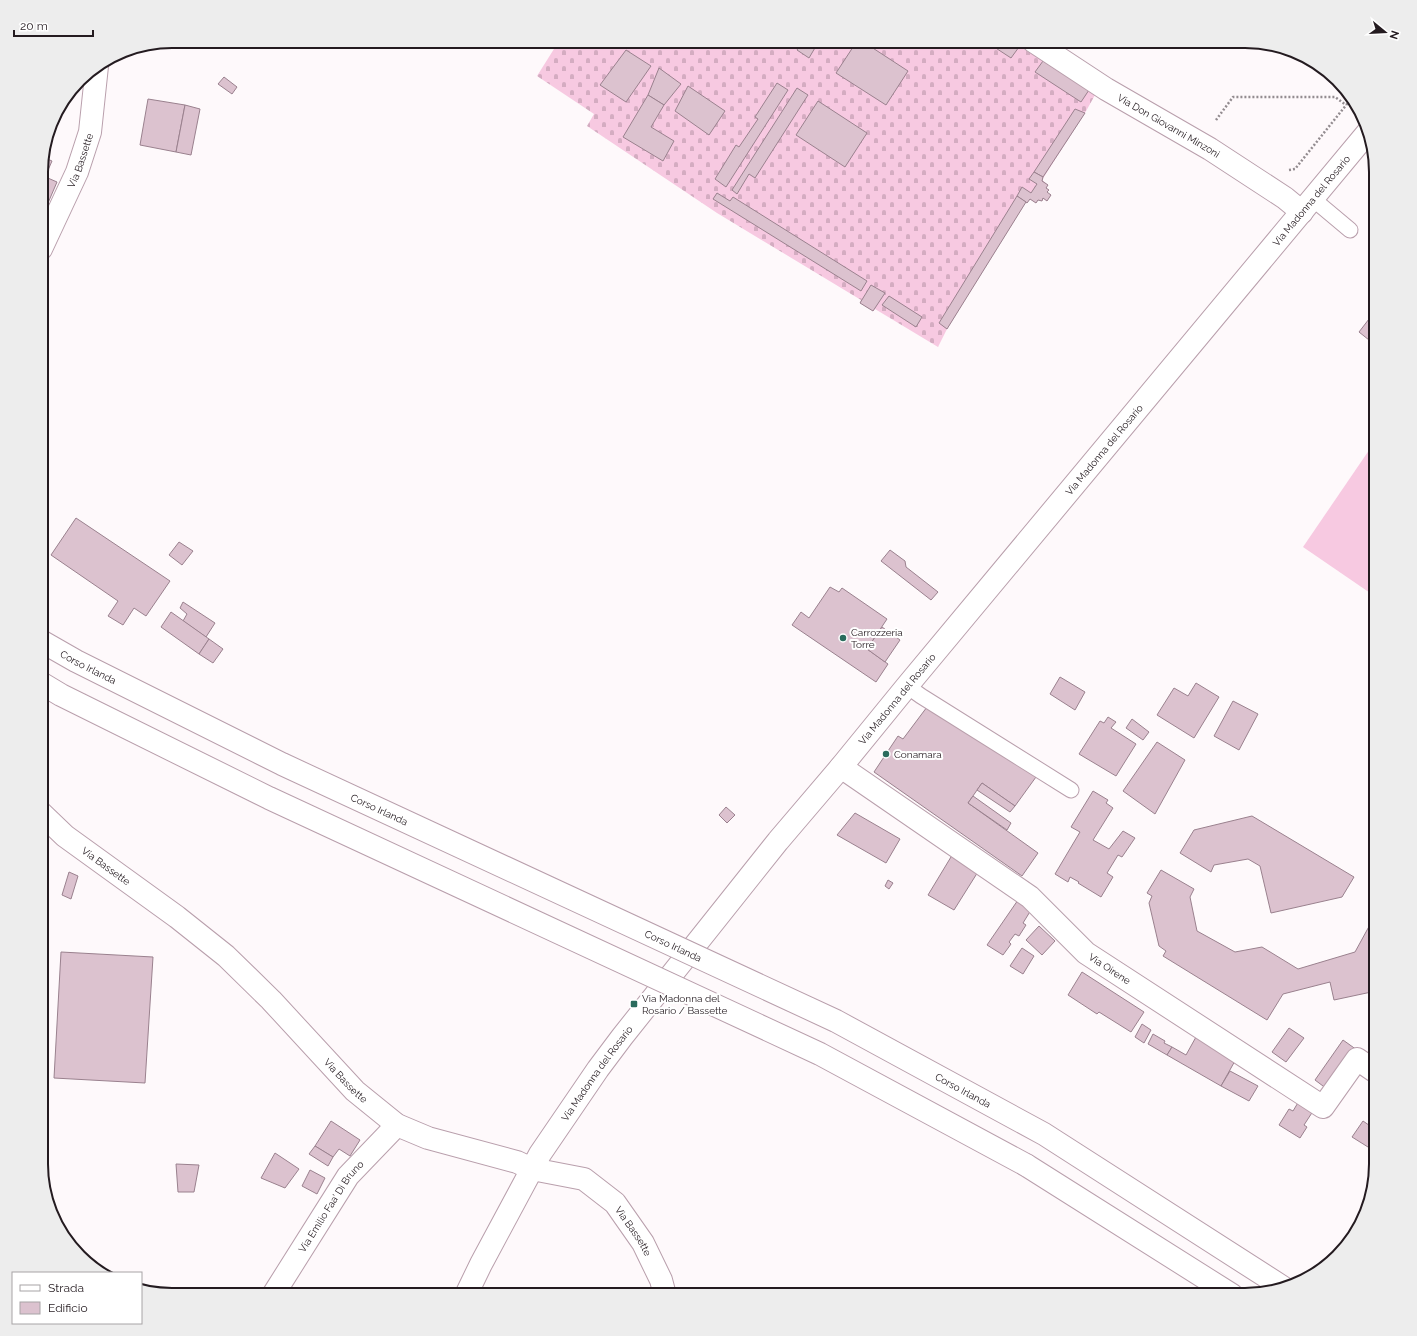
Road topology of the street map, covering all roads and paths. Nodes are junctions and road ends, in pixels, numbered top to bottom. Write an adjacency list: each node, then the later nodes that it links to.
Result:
1 (1050, 48): 7 (main road, Via Don Giovanni Minzoni)
2 (96, 75): 9 (main road, Via Bassette)
3 (1346, 105): 4 (path); 6 (path)
4 (1216, 120)
5 (1364, 137): 7 (main road, Via Madonna del Rosario)
6 (1295, 168)
7 (1308, 206): 8 (lane); 11 (main road, Via Madonna del Rosario)
8 (1350, 230)
9 (48, 234)
10 (48, 645): 19 (main road, Corso Irlanda, bridge)
11 (907, 686): 13 (main road, Via Madonna del Rosario); 14 (lane)
12 (48, 687): 23 (main road, bridge)
13 (841, 767): 16 (main road, Via Oirene); 18 (main road, Via Madonna del Rosario)
14 (1070, 790)
15 (48, 820): 17 (main road, Via Bassette)
16 (1369, 1067)
17 (397, 1125): 18 (main road, Via Bassette); 20 (main road, Via Emilio Faa' Di Bruno)
18 (532, 1169): 21 (main road, Via Madonna del Rosario); 22 (main road, Via Bassette)
19 (1277, 1284)
20 (277, 1288)
21 (469, 1288)
22 (663, 1288)
23 (1221, 1288)

